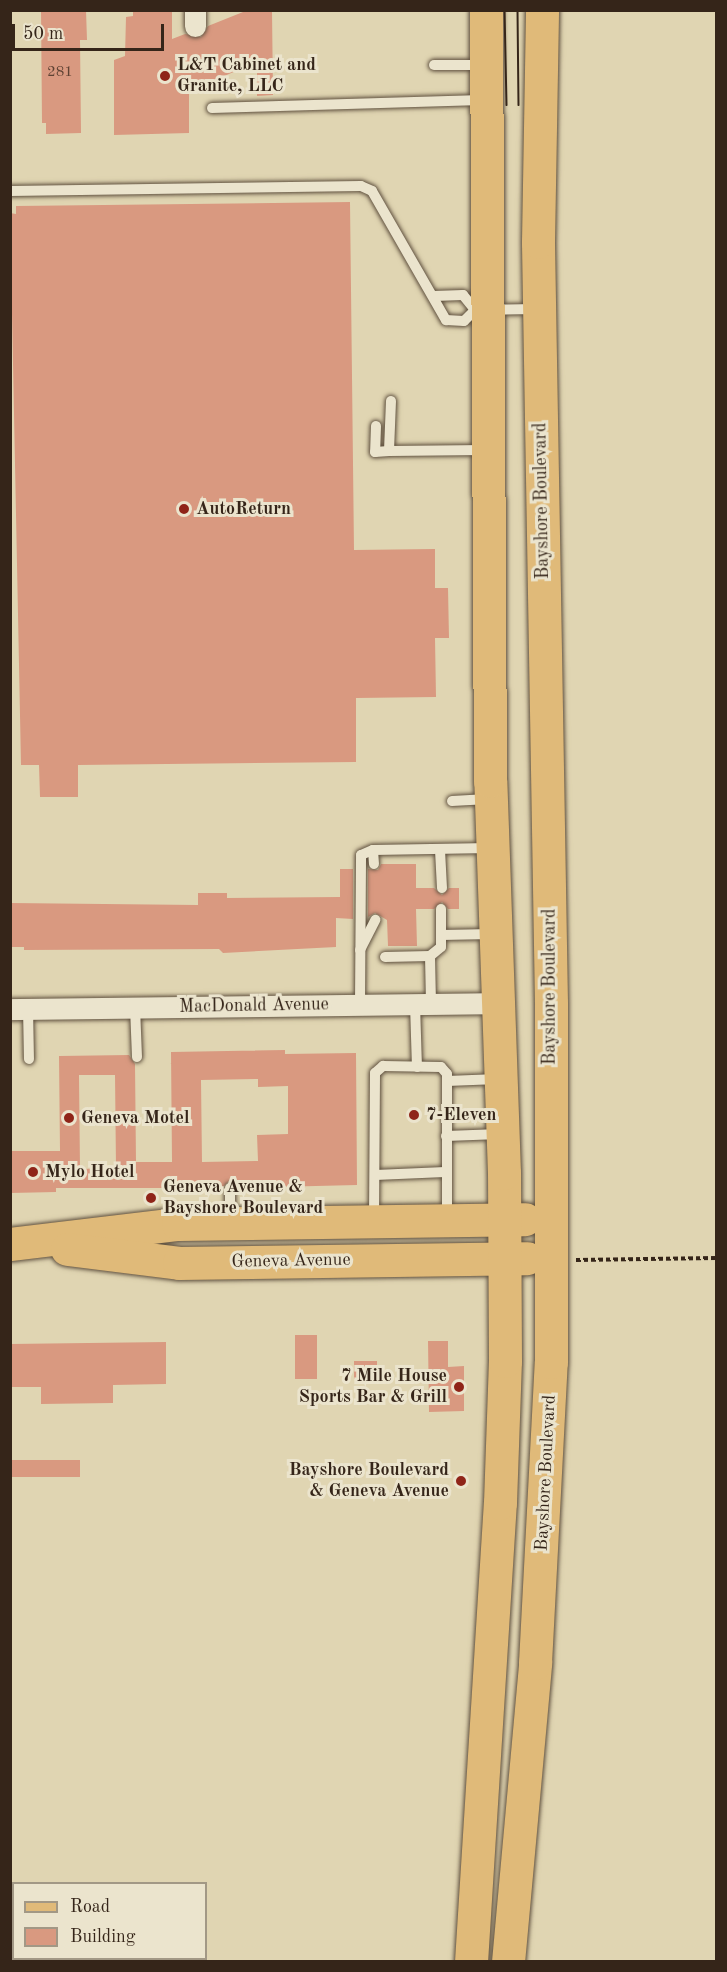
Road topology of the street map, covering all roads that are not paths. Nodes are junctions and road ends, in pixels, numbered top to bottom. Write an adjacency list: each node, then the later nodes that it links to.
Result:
1 (486, 10): 4 (main road)
2 (542, 10): 10 (main road, Bayshore Boulevard)
3 (434, 65): 4 (lane)
4 (485, 65): 5 (main road)
5 (485, 100): 6 (lane); 9 (main road)
6 (212, 108)
7 (10, 191): 8 (lane)
8 (434, 296): 9 (lane); 9 (lane)
9 (480, 309): 10 (lane); 13 (main road)
10 (539, 309): 45 (main road, Bayshore Boulevard)
11 (391, 400): 14 (lane)
12 (376, 426): 14 (lane)
13 (487, 450): 14 (lane); 15 (main road)
14 (390, 451)
15 (491, 799): 16 (lane); 17 (main road)
16 (452, 801)
17 (493, 848): 19 (lane); 24 (main road)
18 (373, 850): 19 (lane); 20 (lane); 26 (lane)
19 (440, 850): 21 (lane)
20 (374, 864)
21 (442, 888)
22 (441, 909): 25 (lane)
23 (375, 920): 26 (lane)
24 (495, 934): 25 (lane); 29 (main road)
25 (441, 935): 27 (lane)
26 (360, 950): 30 (lane)
27 (430, 956): 28 (lane); 31 (lane)
28 (385, 957)
29 (498, 1003): 31 (street, MacDonald Avenue); 37 (main road)
30 (360, 1004): 31 (street, MacDonald Avenue); 32 (street, MacDonald Avenue)
31 (423, 1004): 36 (lane)
32 (135, 1007): 33 (street, MacDonald Avenue); 34 (lane)
33 (19, 1008): 35 (lane)
34 (137, 1057)
35 (29, 1059)
36 (417, 1067): 38 (lane); 42 (lane)
37 (501, 1079): 38 (lane); 39 (main road)
38 (447, 1081): 40 (lane)
39 (502, 1133): 40 (lane); 44 (main road)
40 (446, 1136): 41 (lane)
41 (445, 1172): 42 (lane); 47 (lane)
42 (375, 1175): 46 (lane)
43 (230, 1188): 48 (lane)
44 (504, 1219): 45 (main road, Geneva Avenue); 47 (main road, Geneva Avenue); 50 (main road)
45 (551, 1219): 51 (main road, Bayshore Boulevard)
46 (374, 1221): 47 (main road, Geneva Avenue); 48 (main road, Geneva Avenue)
47 (447, 1221)
48 (230, 1223): 49 (main road, Geneva Avenue)
49 (21, 1244): 50 (main road, Geneva Avenue)
50 (506, 1258): 51 (main road, Geneva Avenue); 52 (main road)
51 (551, 1258): 53 (main road, Bayshore Boulevard)
52 (471, 1962)
53 (508, 1962)

